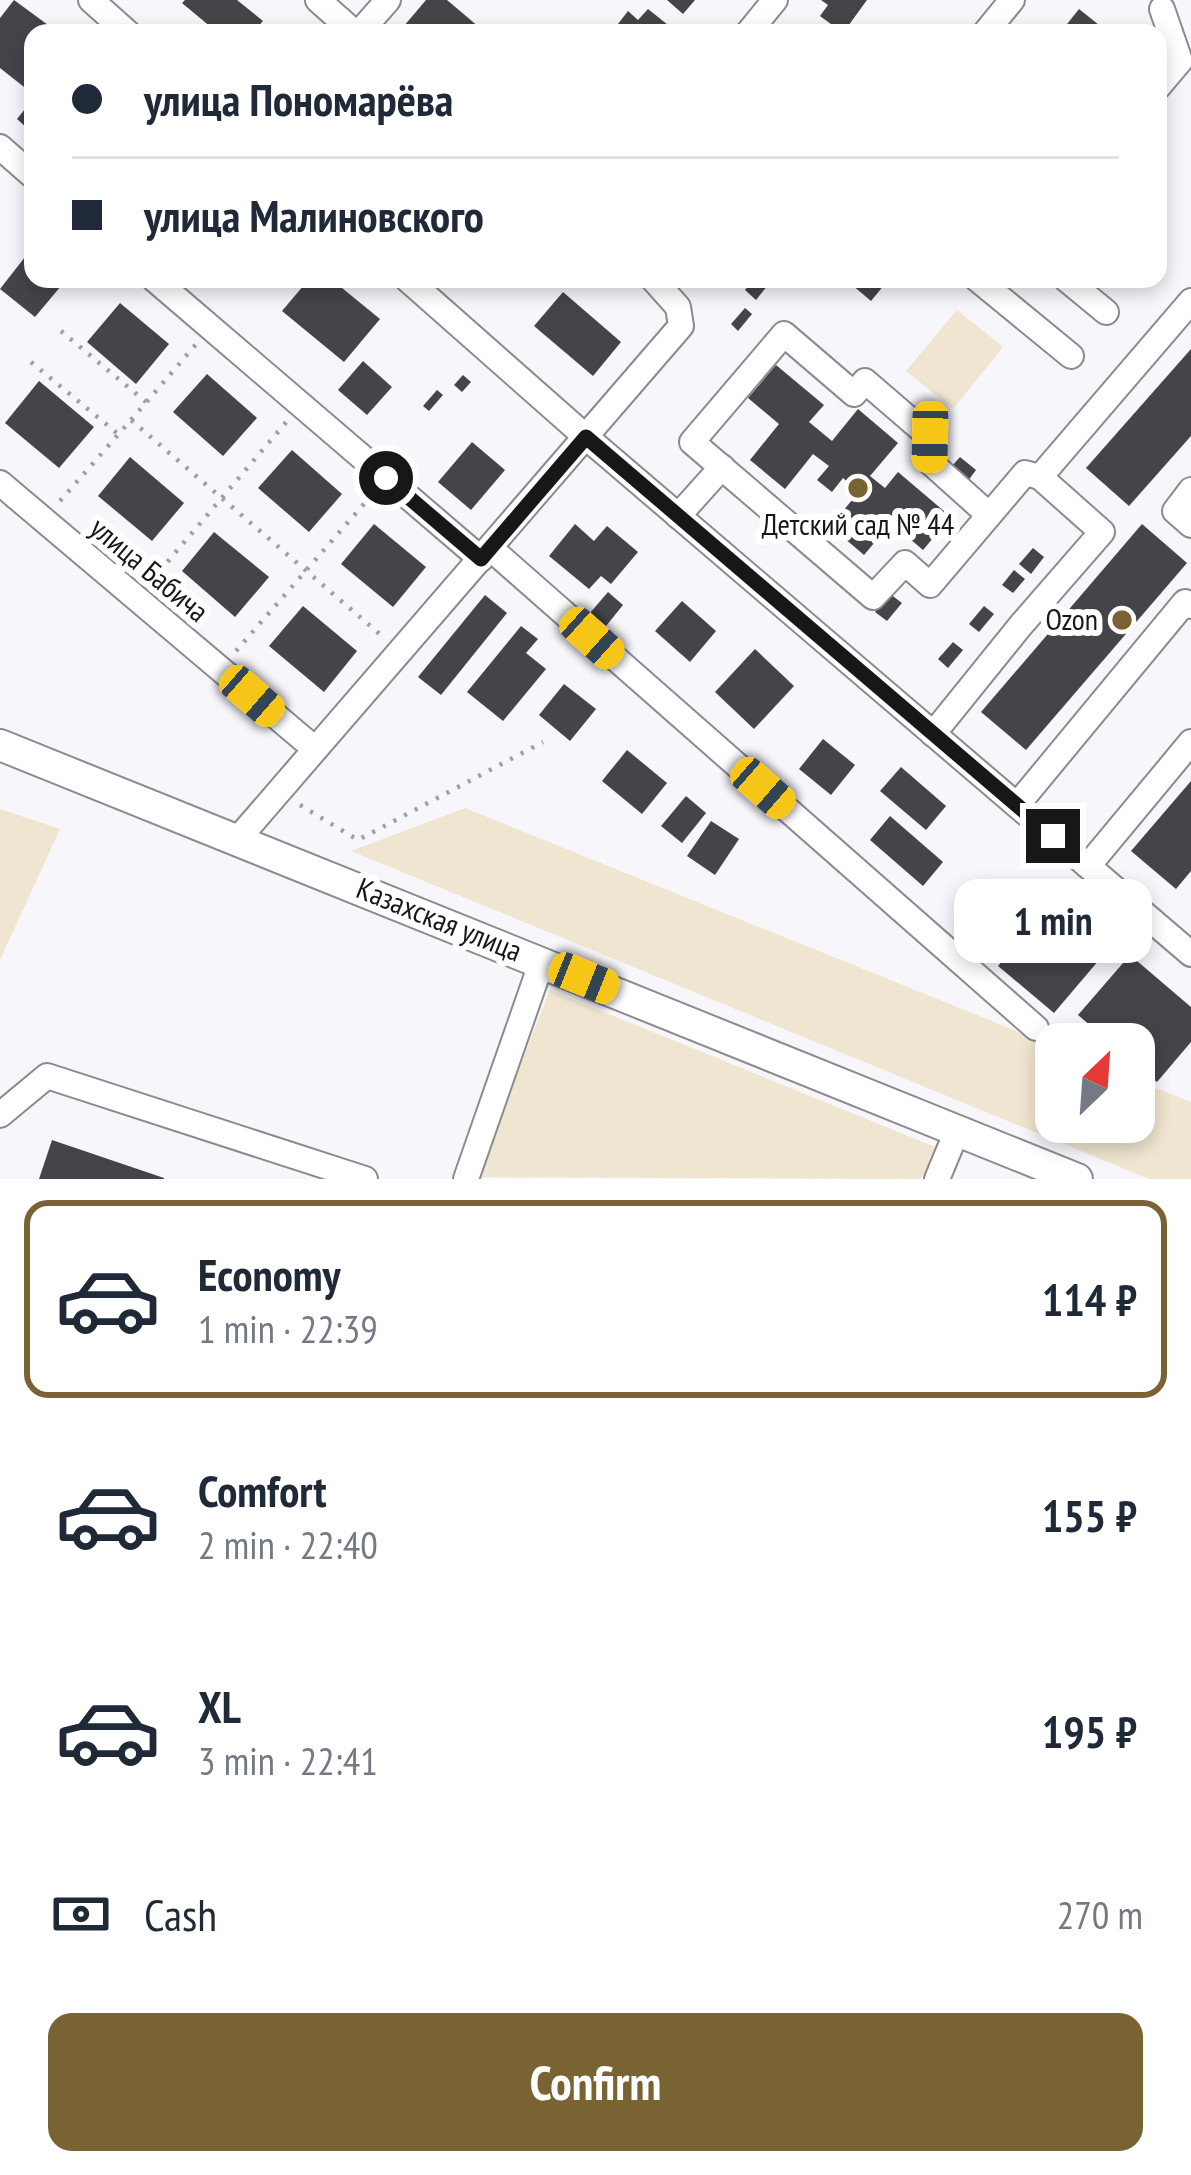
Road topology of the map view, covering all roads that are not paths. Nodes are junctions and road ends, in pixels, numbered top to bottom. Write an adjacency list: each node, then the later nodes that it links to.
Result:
1 (91, 0): 7 (street)
2 (318, 0): 8 (street)
3 (388, 0): 9 (street)
4 (775, 0): 10 (street)
5 (1012, 0): 11 (street)
6 (1166, 3): 12 (street)
7 (118, 24)
8 (346, 24)
9 (365, 24)
10 (755, 24)
11 (992, 24)
12 (1167, 77)
13 (0, 147): 14 (street)
14 (24, 168)
15 (164, 288): 31 (street)
16 (417, 288): 23 (street)
17 (660, 288): 23 (street)
18 (988, 288): 22 (street)
19 (1077, 288): 21 (street)
20 (1191, 301): 25 (street)
21 (1106, 312)
22 (1071, 356)
23 (586, 437): 29 (street); 31 (street)
24 (722, 467): 28 (street); 28 (street); 29 (street)
25 (1040, 477): 28 (street); 33 (street)
26 (0, 483): 36 (street, улица Бабича)
27 (1191, 490): 30 (street)
28 (989, 515)
29 (678, 516): 33 (street)
30 (1191, 525)
31 (485, 553): 36 (street); 42 (street)
32 (1189, 601): 37 (street)
33 (934, 734): 37 (street)
34 (1191, 742): 39 (street)
35 (0, 745): 38 (main road, Казахская улица)
36 (315, 749): 38 (street)
37 (1017, 805): 39 (street)
38 (237, 840): 41 (main road, Казахская улица)
39 (1088, 866): 40 (street)
40 (1187, 942)
41 (542, 961): 44 (main road, Казахская улица); 46 (street)
42 (1035, 1027)
43 (0, 1114): 45 (street)
44 (957, 1131): 47 (street); 48 (main road, Казахская улица)
45 (365, 1179)
46 (466, 1179)
47 (937, 1179)
48 (1077, 1179)

